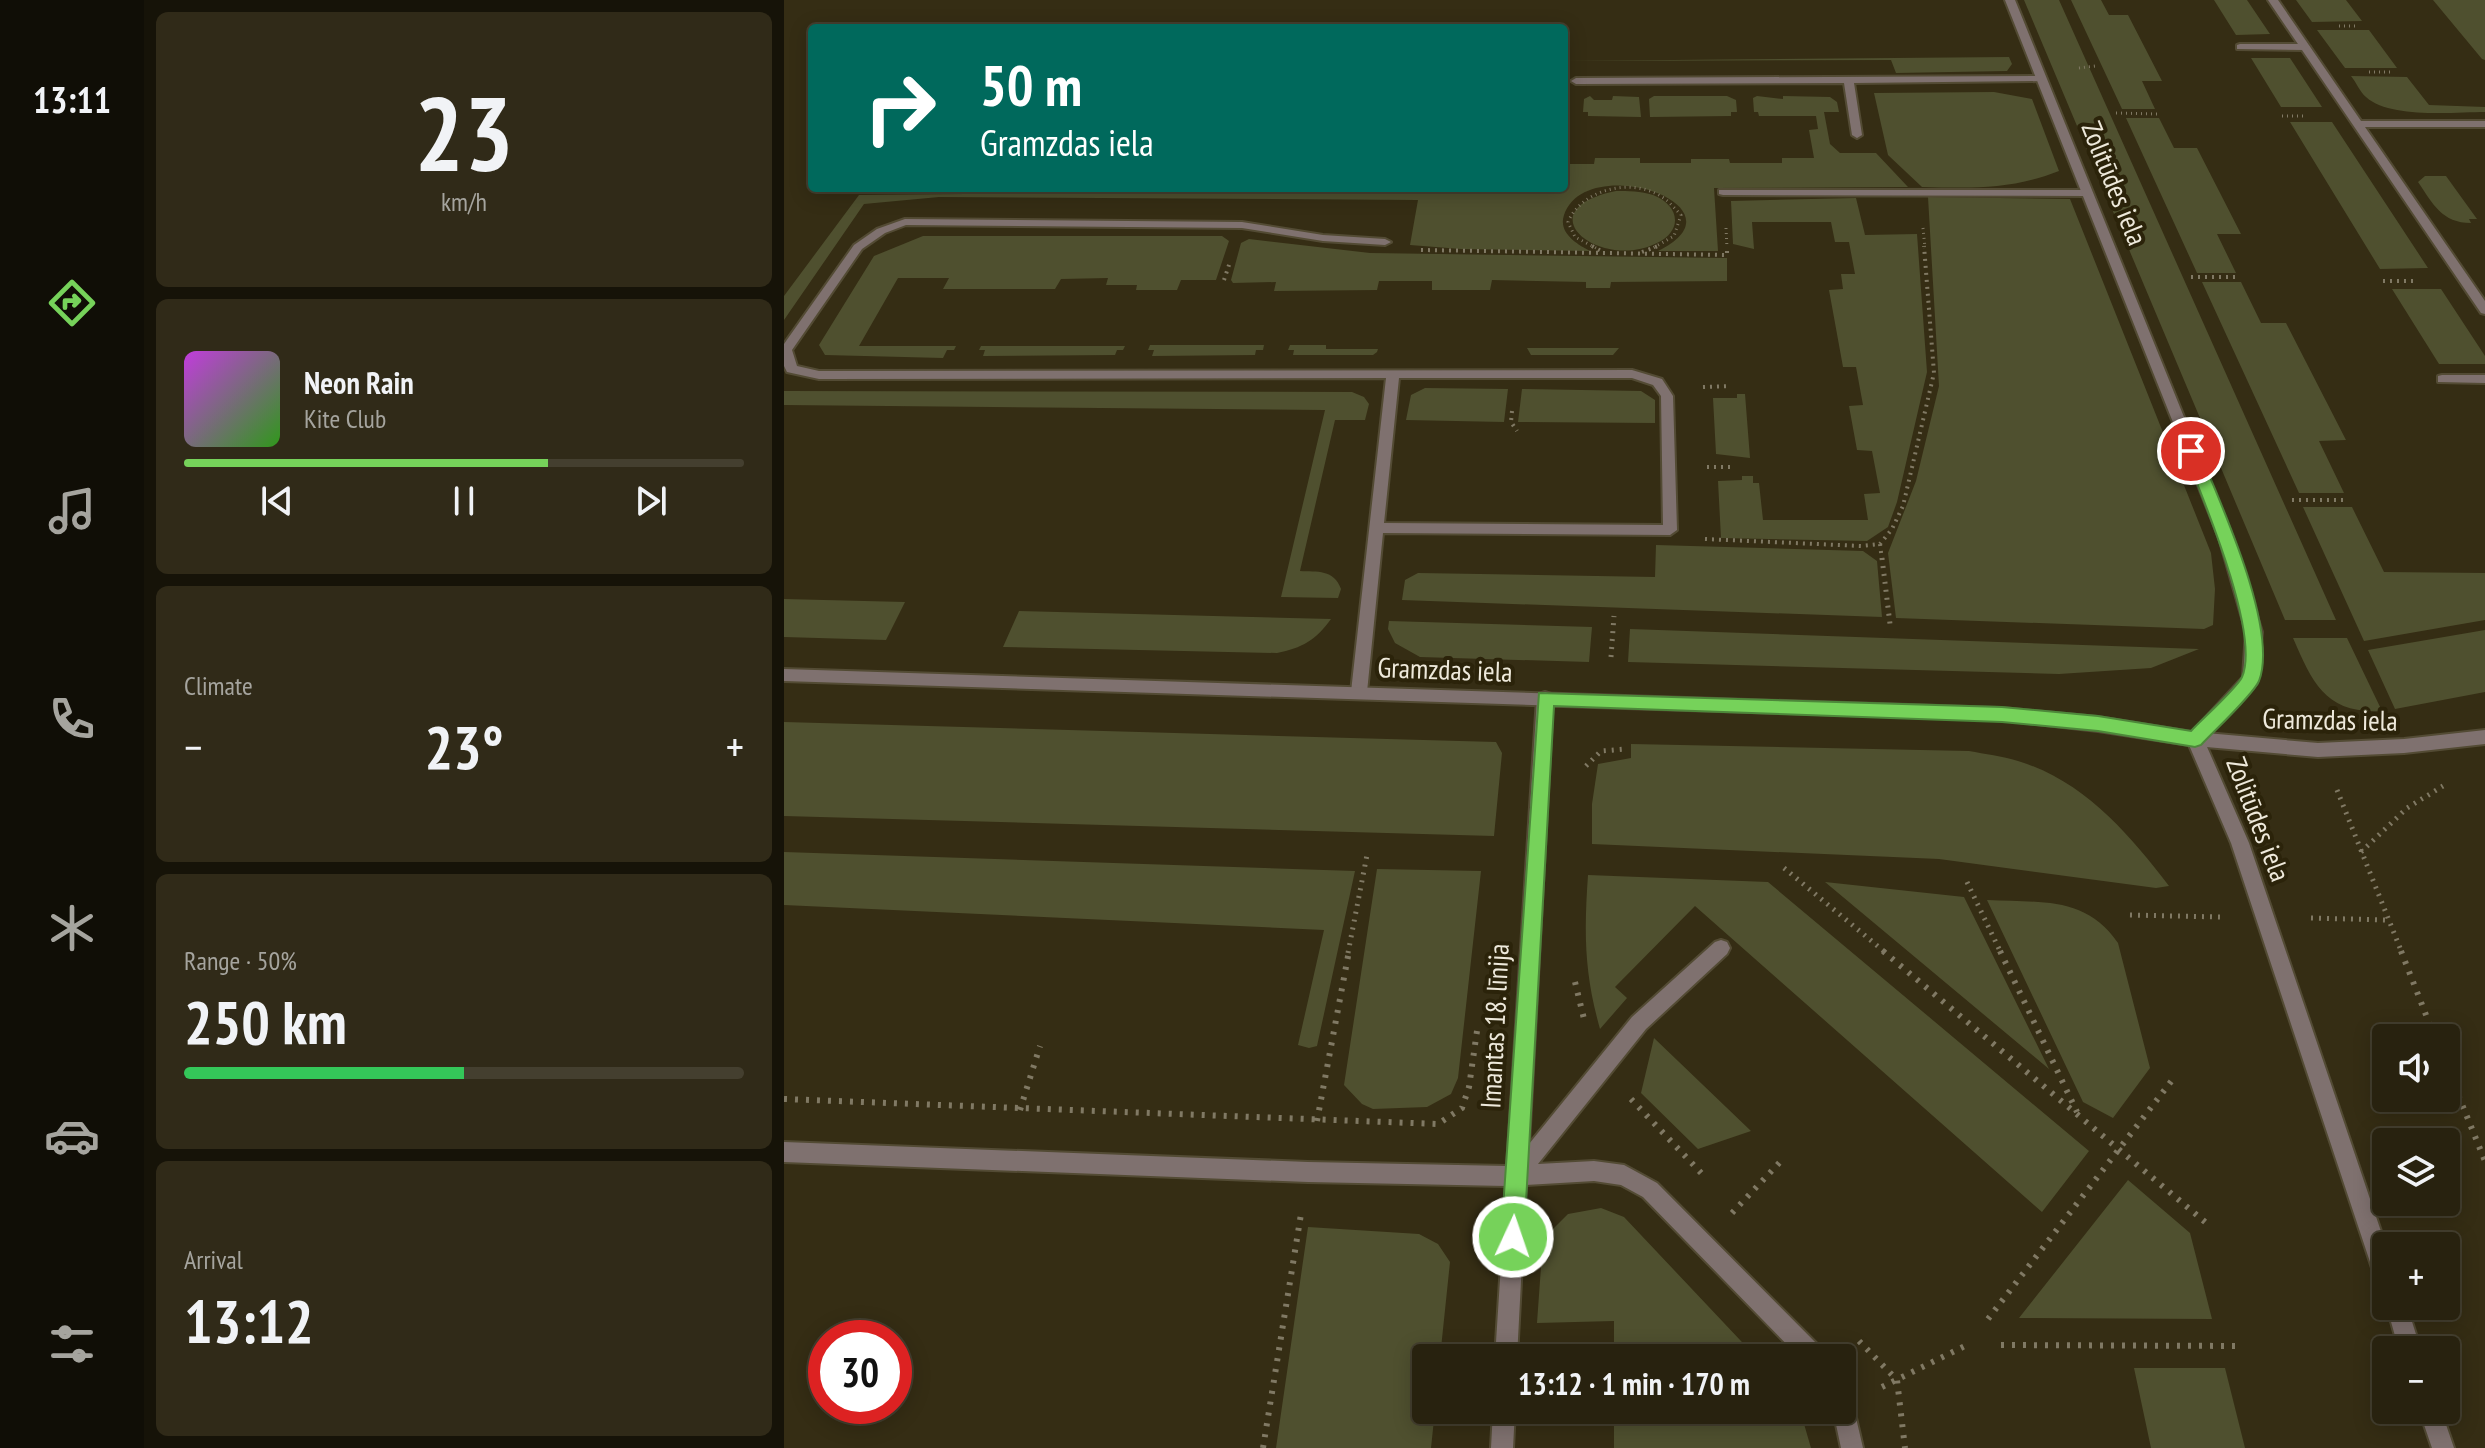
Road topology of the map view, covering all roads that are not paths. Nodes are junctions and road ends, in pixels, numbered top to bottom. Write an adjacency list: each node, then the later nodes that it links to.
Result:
1 (2010, 0): 5 (street, Zolitūdes iela)
2 (2273, 0): 4 (street)
3 (2240, 47): 4 (street)
4 (2305, 47): 8 (street)
5 (2041, 79): 6 (street); 12 (street, Zolitūdes iela)
6 (1849, 80): 7 (street); 10 (street)
7 (1576, 81)
8 (2358, 124): 9 (street); 14 (street)
9 (2485, 124)
10 (1857, 135)
11 (1723, 192): 12 (street)
12 (2087, 193): 23 (street, Zolitūdes iela)
13 (1385, 242): 15 (street)
14 (2485, 310)
15 (1393, 374): 18 (street); 18 (street)
16 (2442, 379): 17 (street)
17 (2485, 379)
18 (1376, 528): 20 (street)
19 (784, 675): 20 (street, Gramzdas iela)
20 (1359, 692): 21 (street, Gramzdas iela)
21 (1545, 698): 23 (street, Gramzdas iela); 26 (street, Imantas 18. līnija)
22 (2485, 737): 23 (street, Gramzdas iela)
23 (2195, 739): 27 (street, Zolitūdes iela)
24 (1721, 948): 26 (street)
25 (784, 1152): 26 (street)
26 (1516, 1176): 28 (street, Imantas 18. līnija); 29 (street)
27 (2372, 1235)
28 (1507, 1344)
29 (1801, 1344)
30 (1503, 1424): 33 (street)
31 (1847, 1424): 34 (street)
32 (2435, 1424): 35 (street)
33 (1502, 1448)
34 (1852, 1448)
35 (2443, 1448)

